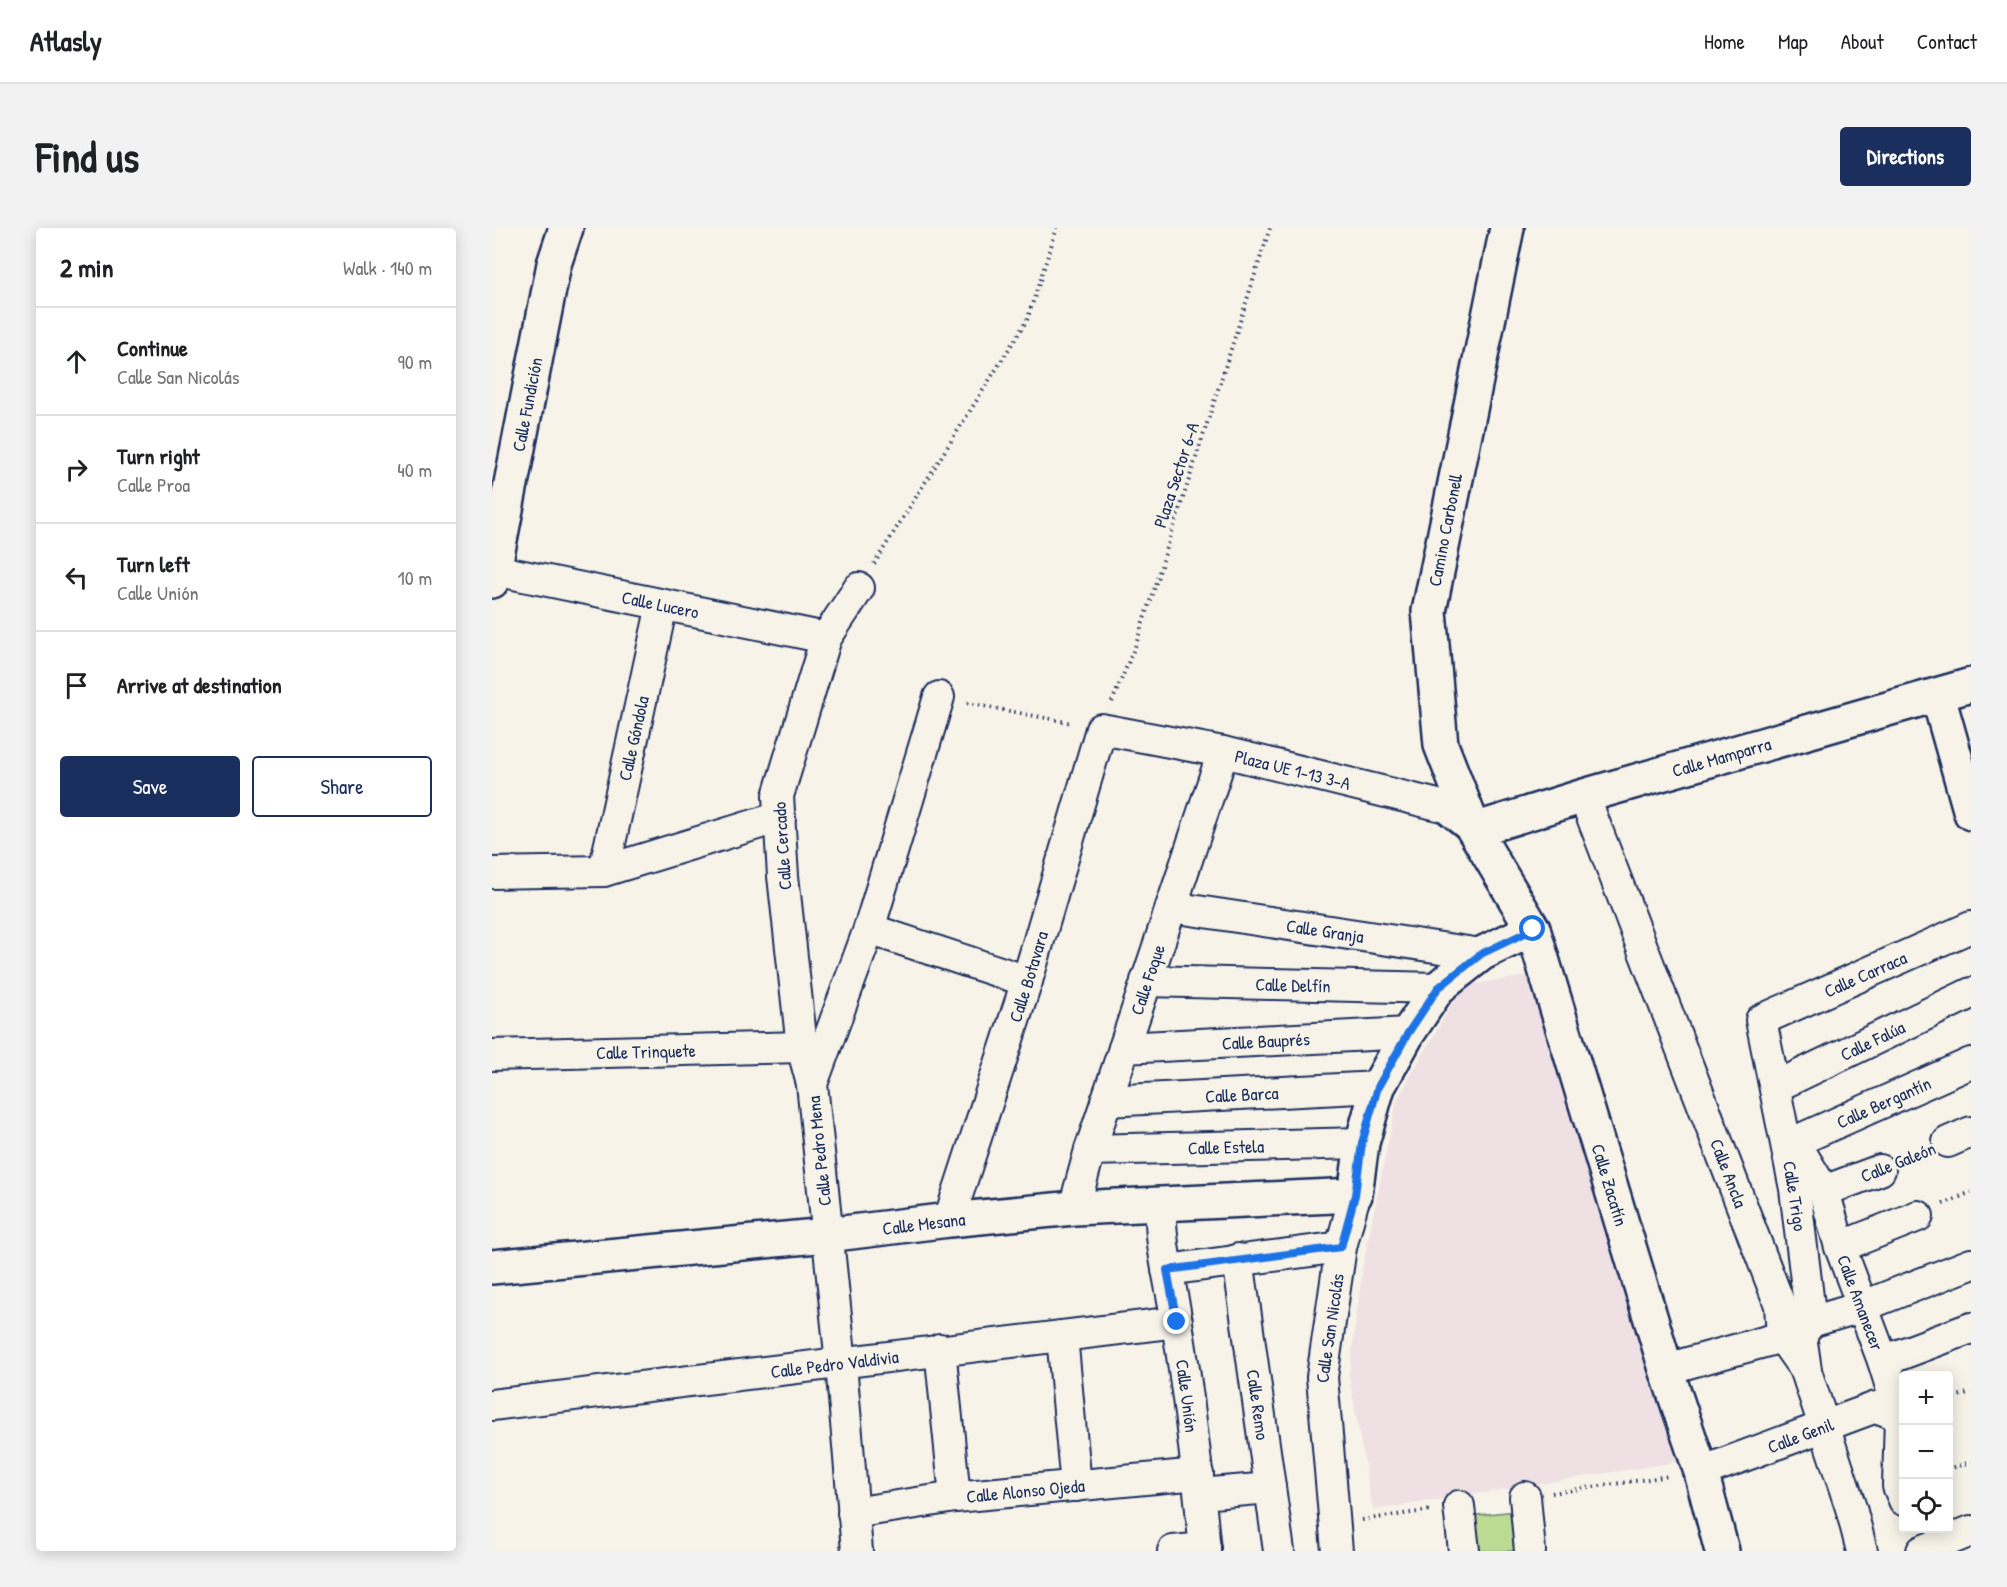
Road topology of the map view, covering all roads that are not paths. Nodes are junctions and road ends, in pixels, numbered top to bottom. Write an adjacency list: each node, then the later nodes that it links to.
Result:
1 (566, 228): 3 (street, Calle Fundición)
2 (1506, 228): 15 (street, Camino Carbonell)
3 (493, 575): 5 (street, Calle Lucero)
4 (859, 588): 6 (street, Calle Cercado)
5 (662, 605): 6 (street, Calle Lucero); 16 (street, Calle Góndola)
6 (826, 638): 14 (street, Calle Cercado)
7 (1971, 685): 8 (street, Calle Mamparra)
8 (1938, 696): 12 (street, Calle Mamparra); 13 (street)
9 (939, 697): 20 (street, Calle Pedro Mena)
10 (1101, 729): 11 (street, Plaza UE 1-13 3-A); 23 (street, Calle Botavara)
11 (1222, 752): 15 (street, Plaza UE 1-13 3-A); 18 (street, Calle Foque)
12 (1584, 796): 15 (street, Calle Mamparra); 59 (street, Calle Ancla)
13 (1971, 813)
14 (780, 817): 16 (street); 29 (street, Calle Cercado)
15 (1474, 830): 21 (street, Calle Zacatín)
16 (604, 871): 17 (street)
17 (492, 873)
18 (1171, 907): 22 (street, Calle Granja); 24 (street, Calle Foque)
19 (1971, 927): 27 (street, Calle Carraca)
20 (868, 929): 23 (street); 33 (street, Calle Pedro Mena)
21 (1533, 929): 22 (street, Calle San Nicolás); 63 (street, Calle Zacatín)
22 (1481, 954): 25 (street, Calle San Nicolás)
23 (1027, 981): 46 (street, Calle Botavara)
24 (1146, 981): 25 (street, Calle Delfín); 30 (street, Calle Foque)
25 (1438, 988): 28 (street, Calle San Nicolás)
26 (1971, 993): 36 (street, Calle Falúa)
27 (1761, 1020): 36 (street, Calle Trigo)
28 (1408, 1033): 30 (street, Calle Bauprés); 34 (street, Calle San Nicolás)
29 (802, 1047): 31 (street, Calle Trinquete); 33 (street, Calle Cercado)
30 (1124, 1048): 35 (street, Calle Foque)
31 (492, 1054)
32 (1971, 1063): 37 (street, Calle Bergantín)
33 (812, 1084): 47 (street, Calle Pedro Mena)
34 (1378, 1087): 35 (street, Calle Barca); 38 (street, Calle San Nicolás)
35 (1107, 1101): 39 (street, Calle Foque)
36 (1777, 1101): 37 (street, Calle Amanecer); 56 (street, Calle Trigo)
37 (1794, 1142): 41 (street, Calle Amanecer)
38 (1362, 1143): 39 (street, Calle Estela); 42 (street, Calle San Nicolás)
39 (1090, 1150): 44 (street, Calle Foque)
40 (1880, 1170): 41 (street, Calle Galeón)
41 (1824, 1191): 49 (street, Calle Amanecer)
42 (1355, 1195): 43 (street, Calle Mesana); 48 (street, Calle San Nicolás)
43 (1161, 1204): 44 (street, Calle Mesana); 53 (street, Calle Unión)
44 (1074, 1208): 46 (street, Calle Mesana)
45 (1918, 1216): 49 (street)
46 (949, 1220): 47 (street, Calle Mesana)
47 (827, 1235): 52 (street, Calle Mesana); 62 (street, Calle Pedro Mena)
48 (1341, 1247): 50 (street); 85 (street, Calle San Nicolás)
49 (1840, 1247): 54 (street, Calle Amanecer)
50 (1238, 1260): 53 (street); 74 (street, Calle Remo)
51 (1971, 1264): 54 (street)
52 (492, 1267)
53 (1167, 1270): 55 (street, Calle Unión)
54 (1862, 1307): 56 (street); 61 (street, Calle Amanecer)
55 (1177, 1322): 58 (street, Calle Pedro Valdivia); 72 (street, Calle Unión)
56 (1811, 1322): 59 (street); 64 (street, Calle Trigo)
57 (1971, 1328): 61 (street)
58 (1062, 1336): 60 (street, Calle Pedro Valdivia); 73 (street)
59 (1782, 1337): 63 (street); 64 (street)
60 (940, 1349): 62 (street, Calle Pedro Valdivia); 75 (street)
61 (1883, 1361): 66 (street, Calle Amanecer)
62 (841, 1364): 65 (street, Calle Pedro Valdivia); 78 (street, Calle Pedro Mena)
63 (1666, 1370): 70 (street, Calle Zacatín)
64 (1806, 1371): 69 (street)
65 (492, 1405)
66 (1899, 1413)
67 (1899, 1416): 69 (street, Calle Genil)
68 (1900, 1425): 71 (street, Calle Amanecer)
69 (1823, 1426): 70 (street, Calle Genil); 89 (street)
70 (1701, 1472): 88 (street, Calle Zacatín)
71 (1902, 1479)
72 (1199, 1484): 73 (street, Calle Alonso Ojeda); 74 (street, Calle Alonso Ojeda); 81 (street, Calle Unión)
73 (1076, 1486): 75 (street, Calle Alonso Ojeda)
74 (1270, 1488): 84 (street, Calle Remo)
75 (955, 1497): 78 (street, Calle Alonso Ojeda)
76 (1525, 1497): 87 (street)
77 (1459, 1506): 86 (street)
78 (853, 1513): 82 (street, Calle Pedro Mena)
79 (1971, 1531): 90 (street)
80 (1916, 1533): 90 (street)
81 (1205, 1550): 83 (street)
82 (857, 1551)
83 (1173, 1551)
84 (1279, 1551)
85 (1337, 1551)
86 (1464, 1551)
87 (1530, 1551)
88 (1722, 1551)
89 (1862, 1551)
90 (1922, 1551)

